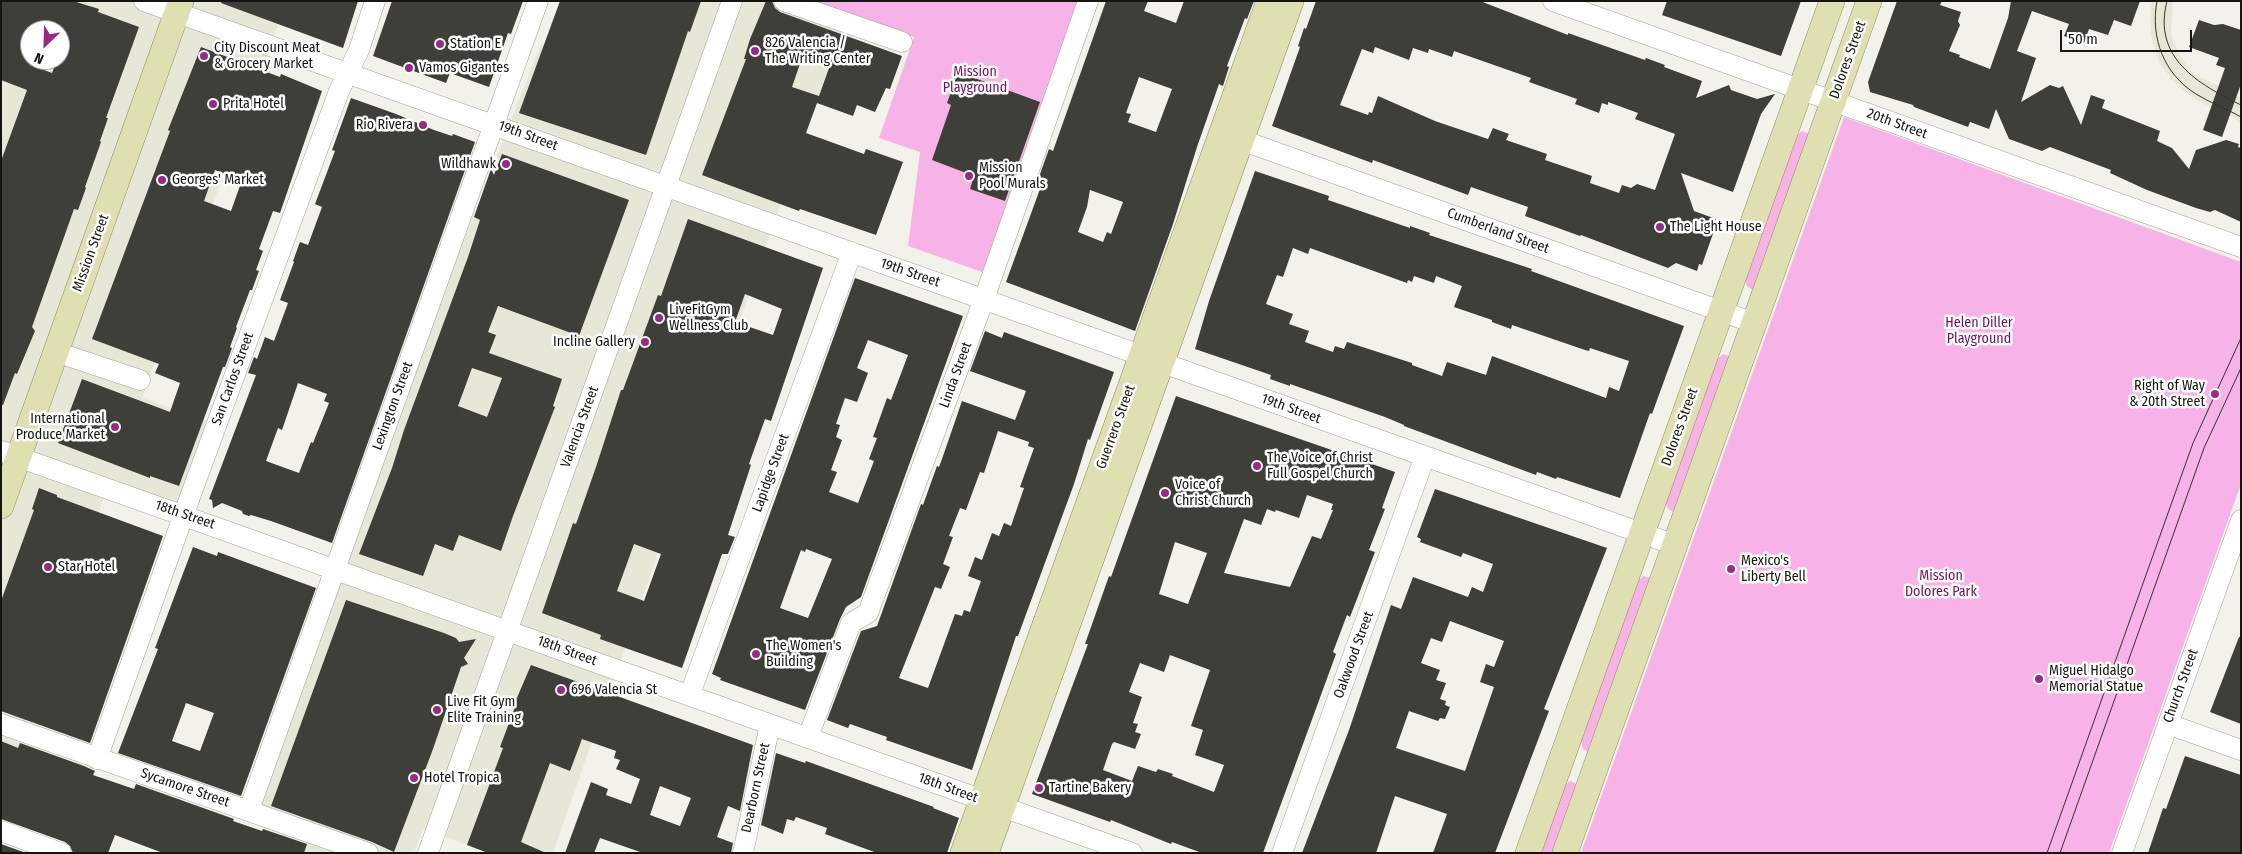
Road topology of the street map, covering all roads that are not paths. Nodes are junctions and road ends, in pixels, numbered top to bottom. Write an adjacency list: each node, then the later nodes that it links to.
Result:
1 (144, 1): 12 (street, 19th Street)
2 (375, 1): 14 (street, San Carlos Street)
3 (538, 1): 17 (street, Lexington Street)
4 (732, 1): 19 (street, Valencia Street)
5 (784, 1): 13 (street)
6 (1088, 1): 22 (street, Linda Street)
7 (1269, 1): 26 (main road, Guerrero Street)
8 (1292, 1): 18 (main road, Guerrero Street)
9 (1553, 1): 15 (street, 20th Street)
10 (1832, 1): 15 (main road, Dolores Street)
11 (1869, 1): 16 (main road, Dolores Street)
12 (179, 7): 14 (street, 19th Street); 25 (main road, Mission Street)
13 (902, 42)
14 (347, 74): 17 (street, 19th Street); 31 (street, San Carlos Street)
15 (1801, 90): 16 (street, 20th Street); 23 (main road, Dolores Street)
16 (1834, 101): 20 (street, 20th Street); 24 (main road, Dolores Street)
17 (494, 124): 19 (street, 19th Street); 35 (street, Lexington Street)
18 (1241, 140): 23 (street, Cumberland Street); 26 (main road, Guerrero Street)
19 (666, 185): 21 (street, 19th Street); 36 (street, Valencia Street)
20 (2241, 247)
21 (852, 252): 22 (street, 19th Street); 37 (street, Lapidge Street)
22 (984, 298): 26 (street, 19th Street); 41 (street, Linda Street)
23 (1722, 311): 24 (street, Cumberland Street); 33 (main road, Dolores Street)
24 (1754, 323): 34 (main road, Dolores Street)
25 (56, 352): 27 (street); 28 (main road, Mission Street)
26 (1152, 359): 29 (street, 19th Street); 46 (main road, Guerrero Street)
27 (140, 380)
28 (10, 454): 30 (main road, Mission Street); 31 (street, 18th Street)
29 (1425, 456): 33 (street, 19th Street); 56 (street, Oakwood Street)
30 (1, 506)
31 (184, 515): 35 (street, 18th Street); 43 (street, San Carlos Street)
32 (2241, 520): 40 (street, Church Street)
33 (1643, 532): 34 (street, 19th Street); 44 (main road, Dolores Street)
34 (1675, 545): 45 (main road, Dolores Street)
35 (335, 568): 36 (street, 18th Street); 47 (street, Lexington Street)
36 (508, 630): 37 (street, 18th Street); 51 (street, Valencia Street)
37 (690, 694): 39 (street, 18th Street)
38 (1, 724): 43 (street, Sycamore Street)
39 (770, 724): 41 (street, 18th Street); 52 (street, Dearborn Street)
40 (2168, 724): 42 (street); 59 (street, Church Street)
41 (808, 737): 46 (street, 18th Street)
42 (2241, 750)
43 (97, 759): 47 (street, Sycamore Street)
44 (1562, 760): 45 (main road); 57 (main road, Dolores Street)
45 (1594, 772): 58 (main road, Dolores Street)
46 (992, 803): 53 (main road, Guerrero Street); 54 (main road, Guerrero Street); 55 (street, 18th Street)
47 (249, 810): 50 (street, Sycamore Street)
48 (1, 831): 49 (street)
49 (61, 853)
50 (368, 853)
51 (428, 853)
52 (743, 853)
53 (963, 853)
54 (986, 853)
55 (1132, 853)
56 (1282, 853)
57 (1528, 853)
58 (1566, 853)
59 (2122, 853)

